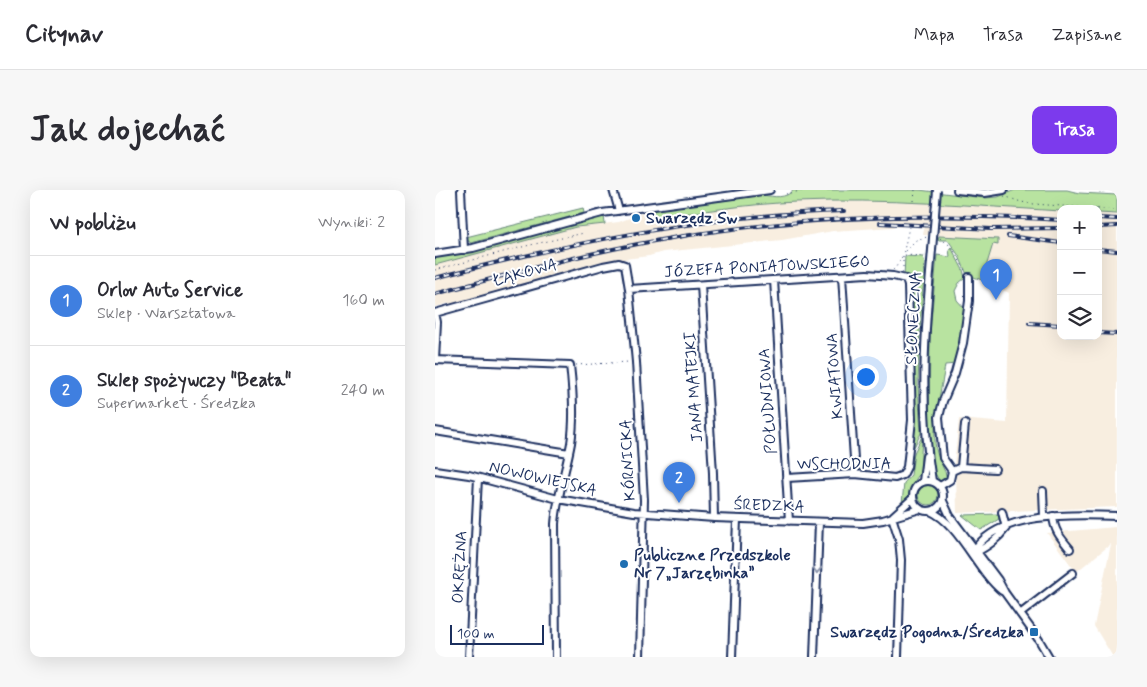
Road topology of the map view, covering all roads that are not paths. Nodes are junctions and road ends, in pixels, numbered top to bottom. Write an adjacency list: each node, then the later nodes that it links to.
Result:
1 (461, 190): 8 (street)
2 (613, 190): 7 (street)
3 (769, 190): 7 (street)
4 (937, 190): 21 (street, SŁONECZNA, bridge)
5 (957, 190): 6 (street)
6 (1004, 190)
7 (619, 210): 8 (street)
8 (464, 250): 9 (street)
9 (435, 254)
10 (622, 263): 16 (street, KÓRNICKA); 17 (street, ŁĄKOWA)
11 (842, 276): 13 (street, JÓZEFA PONIATOWSKIEGO); 14 (street, JÓZEFA PONIATOWSKIEGO); 27 (street, KWIATOWA)
12 (969, 277): 26 (street)
13 (904, 278): 28 (street, SŁONECZNA)
14 (774, 280): 15 (street, JÓZEFA PONIATOWSKIEGO); 30 (street, POŁUDNIOWA)
15 (701, 285): 16 (street, JÓZEFA PONIATOWSKIEGO); 46 (street, JANA MATEJKI)
16 (629, 289): 41 (street, KÓRNICKA)
17 (435, 313): 18 (street)
18 (435, 360): 22 (street)
19 (965, 424): 23 (street)
20 (435, 431): 22 (street)
21 (927, 448): 31 (street, SŁONECZNA); 32 (street, SŁONECZNA)
22 (569, 453): 36 (street)
23 (961, 467): 24 (street); 26 (street)
24 (995, 469)
25 (435, 470): 29 (street, NOWOWIEJSKA)
26 (952, 471): 33 (street)
27 (855, 474): 28 (street, WSCHODNIA); 30 (street, WSCHODNIA)
28 (901, 476)
29 (478, 478): 36 (street, NOWOWIEJSKA); 57 (street, OKRĘŻNA)
30 (787, 478): 48 (street, POŁUDNIOWA)
31 (923, 481): 32 (street); 35 (street)
32 (933, 481): 33 (street)
33 (940, 486): 37 (street)
34 (1043, 491): 45 (street)
35 (913, 498): 38 (street); 44 (street)
36 (557, 499): 41 (street, NOWOWIEJSKA); 58 (street)
37 (943, 501): 39 (street); 52 (street)
38 (920, 509): 39 (street); 44 (street, ŚREDZKA)
39 (931, 511): 54 (street)
40 (1003, 512): 50 (street)
41 (644, 513): 46 (street, ŚREDZKA); 59 (street, KÓRNICKA)
42 (1053, 516): 43 (street); 45 (street); 53 (street)
43 (1117, 516)
44 (893, 517): 49 (street, ŚREDZKA); 62 (street)
45 (1044, 517): 50 (street)
46 (714, 518): 47 (street, ŚREDZKA)
47 (737, 519): 48 (street, ŚREDZKA); 60 (street)
48 (789, 520): 49 (street, ŚREDZKA)
49 (819, 522): 61 (street, one-way to 61)
50 (1006, 528): 51 (street); 54 (street)
51 (986, 537): 52 (street); 54 (street)
52 (968, 539): 54 (street)
53 (1070, 549)
54 (974, 552): 56 (street)
55 (1073, 573): 56 (street)
56 (1020, 614): 63 (street)
57 (469, 657)
58 (556, 657)
59 (640, 657)
60 (732, 657)
61 (814, 657)
62 (898, 657)
63 (1049, 657)

